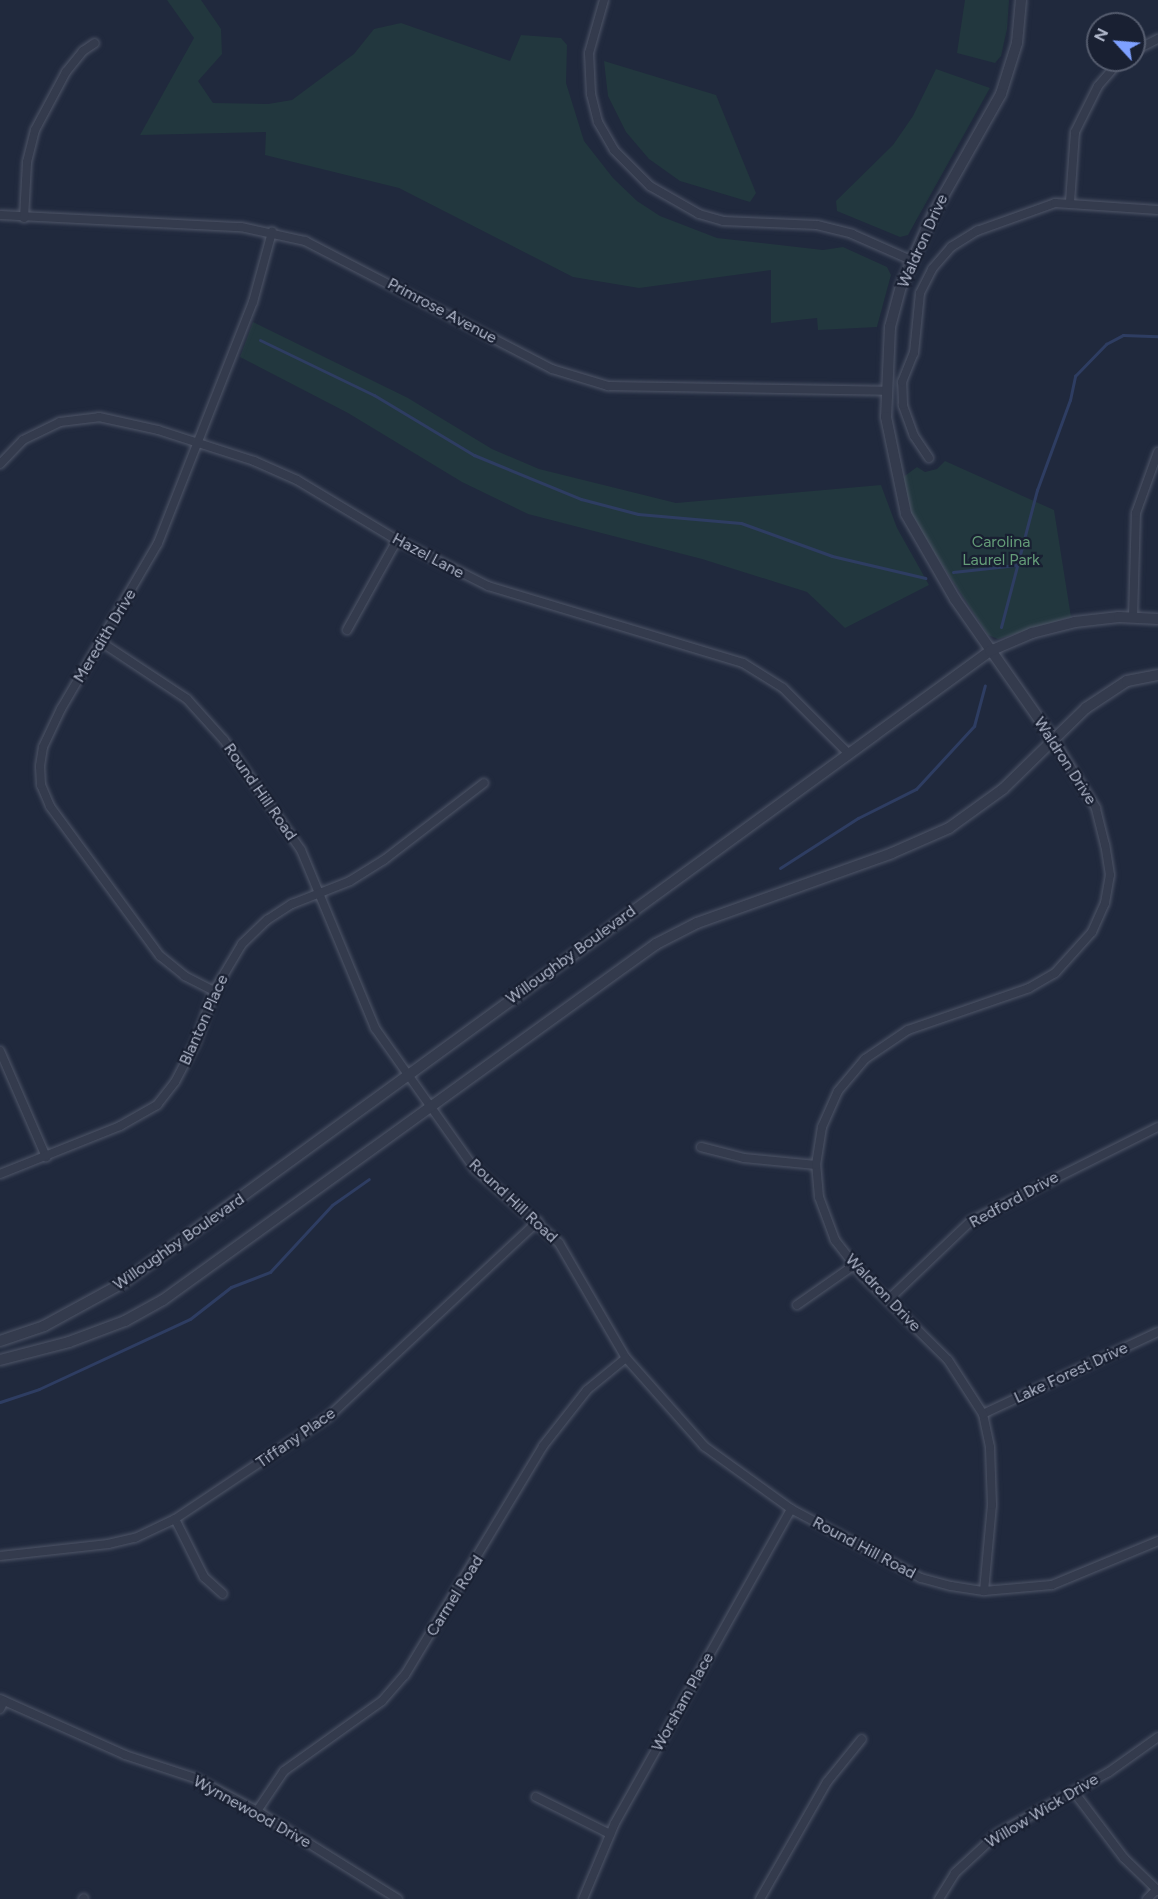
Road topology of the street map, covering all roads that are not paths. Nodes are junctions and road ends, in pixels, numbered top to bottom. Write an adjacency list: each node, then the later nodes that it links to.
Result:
1 (603, 0): 10 (street)
2 (1021, 0): 10 (street, Waldron Drive)
3 (95, 44): 8 (street)
4 (1110, 72): 5 (street)
5 (1070, 202): 6 (street); 14 (street)
6 (1158, 210)
7 (0, 215): 8 (street, Primrose Avenue)
8 (24, 219): 9 (street, Primrose Avenue)
9 (272, 232): 11 (street, Primrose Avenue); 12 (street, Meredith Drive)
10 (910, 260): 11 (street, Waldron Drive)
11 (885, 391): 21 (street, Waldron Drive)
12 (199, 443): 15 (street, Hazel Lane); 16 (street, Hazel Lane); 20 (street, Meredith Drive)
13 (1158, 452): 17 (street)
14 (929, 458)
15 (0, 464)
16 (397, 540): 19 (street); 24 (street, Hazel Lane)
17 (1133, 618): 18 (street, Willoughby Boulevard); 21 (street, Willoughby Boulevard)
18 (1158, 619)
19 (347, 630)
20 (101, 642): 26 (street, Round Hill Road); 27 (street, Meredith Drive)
21 (990, 651): 23 (street, Waldron Drive); 24 (street, Willoughby Boulevard)
22 (1158, 675): 23 (street, Willoughby Boulevard)
23 (1055, 742): 30 (street, Willoughby Boulevard); 34 (street, Waldron Drive)
24 (847, 752): 29 (street, Willoughby Boulevard)
25 (484, 783): 26 (street, Blanton Place)
26 (322, 892): 27 (street, Blanton Place); 29 (street, Round Hill Road)
27 (214, 991): 33 (street, Blanton Place)
28 (0, 1052): 33 (street)
29 (409, 1075): 30 (street, Round Hill Road); 41 (street, Willoughby Boulevard)
30 (430, 1107): 36 (street, Round Hill Road); 43 (street, Willoughby Boulevard)
31 (1158, 1127): 38 (street, Redford Drive)
32 (701, 1147): 34 (street)
33 (46, 1157): 35 (street, Blanton Place)
34 (816, 1165): 37 (street, Waldron Drive)
35 (0, 1174)
36 (538, 1221): 42 (street, Round Hill Road); 46 (street, Tiffany Place)
37 (854, 1266): 38 (street, Waldron Drive); 39 (street)
38 (888, 1300): 44 (street, Waldron Drive)
39 (797, 1305)
40 (1158, 1332): 44 (street, Lake Forest Drive)
41 (0, 1341)
42 (626, 1358): 45 (street, Round Hill Road); 56 (street, Carmel Road)
43 (0, 1360)
44 (983, 1414): 49 (street, Waldron Drive)
45 (791, 1509): 49 (street, Round Hill Road); 57 (street, Worsham Place)
46 (175, 1519): 48 (street, Tiffany Place); 50 (street)
47 (1157, 1544): 49 (street, Round Hill Road)
48 (0, 1556)
49 (984, 1591)
50 (223, 1594)
51 (1, 1703): 56 (street, Wynnewood Drive)
52 (1158, 1737): 54 (street, Willow Wick Drive)
53 (862, 1739): 61 (street)
54 (1074, 1792): 58 (street); 62 (street, Willow Wick Drive)
55 (536, 1797): 57 (street)
56 (257, 1811): 59 (street, Wynnewood Drive)
57 (610, 1834): 60 (street, Worsham Place)
58 (1157, 1890): 63 (street)
59 (398, 1899)
60 (583, 1899)
61 (760, 1899)
62 (939, 1899)
63 (1147, 1899)

